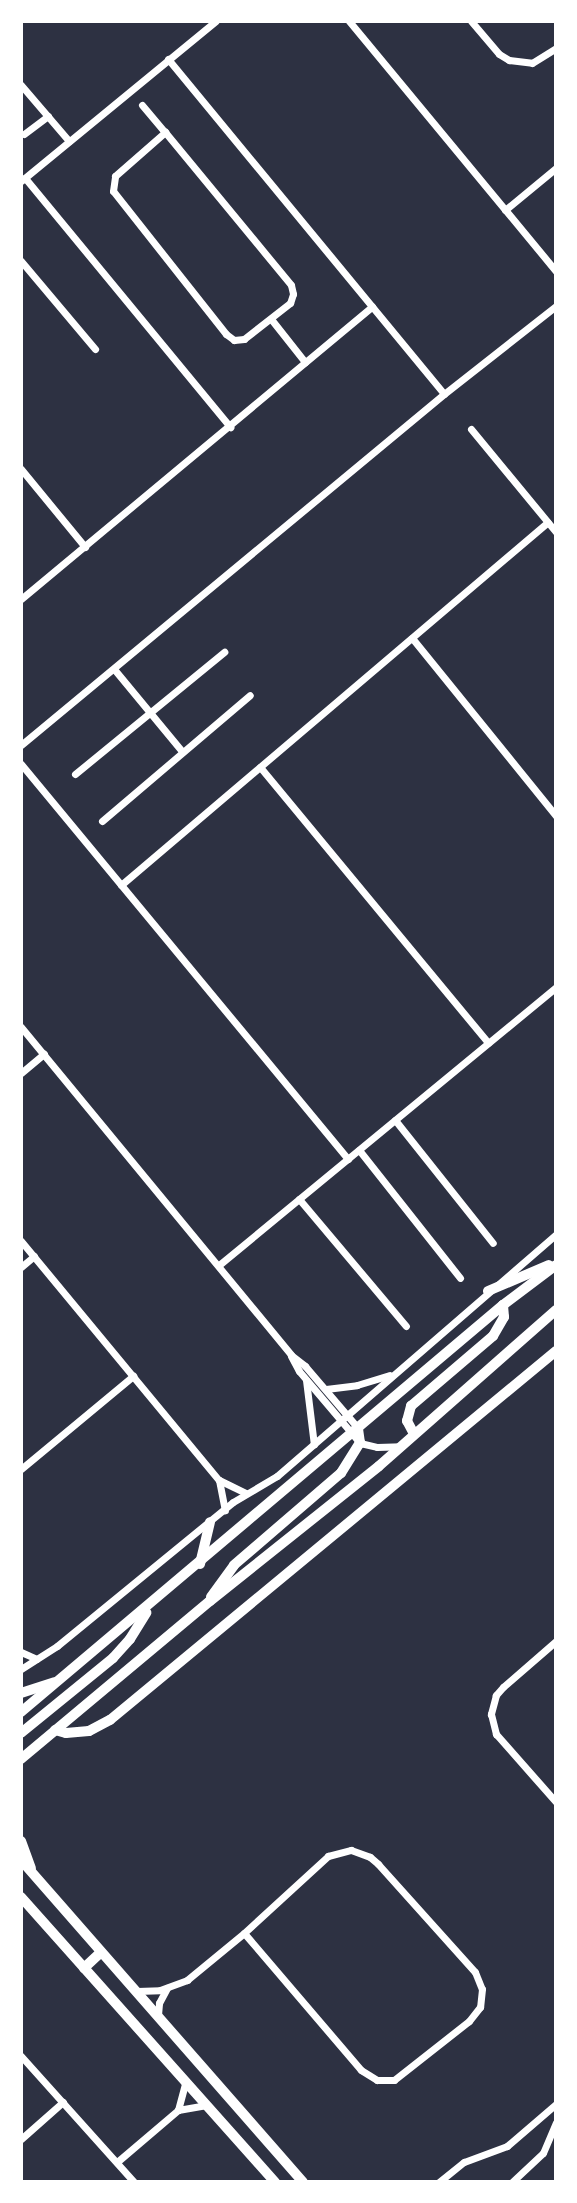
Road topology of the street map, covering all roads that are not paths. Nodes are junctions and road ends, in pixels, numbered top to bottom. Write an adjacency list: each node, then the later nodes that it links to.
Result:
1 (216, 21): 5 (street)
2 (349, 21): 14 (street)
3 (471, 21): 4 (street)
4 (556, 48)
5 (168, 59): 11 (street); 18 (street)
6 (21, 85): 8 (street)
7 (142, 105): 9 (street)
8 (48, 116): 10 (street); 11 (street)
9 (164, 132): 19 (street); 19 (street)
10 (24, 134)
11 (69, 141): 13 (street)
12 (556, 168): 14 (street)
13 (23, 179): 23 (street)
14 (505, 210): 16 (street)
15 (21, 261): 20 (street)
16 (556, 271)
17 (556, 306): 22 (street)
18 (372, 307): 21 (street); 22 (street)
19 (271, 319): 21 (street)
20 (95, 349)
21 (305, 362): 23 (street)
22 (444, 394): 32 (street)
23 (230, 427): 28 (street)
24 (471, 429): 26 (street)
25 (21, 469): 28 (street)
26 (548, 522): 27 (street); 30 (street)
27 (556, 532)
28 (85, 547): 29 (street)
29 (21, 600)
30 (412, 638): 38 (street); 40 (street)
31 (224, 652): 34 (street)
32 (114, 669): 34 (street); 35 (street)
33 (250, 695): 36 (street)
34 (150, 712): 36 (street); 39 (street)
35 (21, 745)
36 (181, 750): 41 (street)
37 (21, 764): 42 (street)
38 (260, 767): 42 (street); 45 (street)
39 (75, 774)
40 (556, 816)
41 (102, 821)
42 (121, 885): 50 (street)
43 (556, 987): 45 (street)
44 (21, 1027): 46 (street)
45 (488, 1043): 48 (street)
46 (44, 1054): 47 (street); 57 (street)
47 (21, 1073)
48 (395, 1120): 49 (street); 54 (street)
49 (359, 1150): 50 (street); 59 (street)
50 (348, 1159): 51 (street)
51 (299, 1199): 57 (street); 63 (street)
52 (556, 1234): 60 (street)
53 (21, 1241): 55 (street)
54 (493, 1242)
55 (33, 1256): 58 (street); 67 (street)
56 (556, 1263): 60 (street); 61 (street)
57 (219, 1265): 64 (street)
58 (21, 1267)
59 (460, 1278)
60 (488, 1291): 66 (street)
61 (503, 1305): 72 (street); 73 (street)
62 (556, 1310): 73 (street)
63 (406, 1326)
64 (291, 1355): 68 (street); 69 (street)
65 (554, 1356): 92 (street)
66 (397, 1372): 69 (street); 70 (street)
67 (133, 1376): 77 (street); 78 (street)
68 (306, 1380): 71 (street); 75 (street)
69 (326, 1389): 70 (street)
70 (348, 1415): 71 (street); 72 (street)
71 (341, 1421): 72 (street); 75 (street)
72 (355, 1431): 74 (street); 82 (street)
73 (414, 1434): 76 (street)
74 (360, 1443): 76 (street); 83 (street)
75 (314, 1445): 79 (street)
76 (403, 1446): 83 (street)
77 (21, 1469)
78 (219, 1480): 79 (street); 80 (street)
79 (246, 1493): 80 (street)
80 (225, 1510): 81 (street)
81 (210, 1522): 82 (street); 87 (street)
82 (200, 1564): 84 (street)
83 (209, 1601): 92 (street)
84 (149, 1606): 89 (street); 93 (street)
85 (556, 1641): 95 (street)
86 (21, 1652): 87 (street)
87 (37, 1659): 88 (street)
88 (21, 1669)
89 (61, 1680): 90 (street); 91 (street)
90 (21, 1693)
91 (21, 1712)
92 (55, 1730): 94 (street)
93 (21, 1733)
94 (21, 1759)
95 (556, 1802)
96 (21, 1841): 98 (street)
97 (21, 1860): 98 (street)
98 (32, 1871): 101 (street)
99 (21, 1897): 102 (street)
100 (243, 1933): 100 (street); 103 (street)
101 (100, 1953): 102 (street); 104 (street)
102 (84, 1968): 107 (street)
103 (168, 1988): 104 (street); 105 (street)
104 (137, 1991): 105 (street)
105 (159, 2015): 118 (street)
106 (21, 2056): 108 (street)
107 (186, 2081): 110 (street); 111 (street)
108 (63, 2102): 114 (street); 115 (street)
109 (556, 2104): 119 (street)
110 (207, 2105): 111 (street); 117 (street)
111 (178, 2110): 115 (street)
112 (556, 2123): 113 (street)
113 (553, 2136): 120 (street)
114 (21, 2139)
115 (117, 2162): 116 (street)
116 (134, 2182)
117 (275, 2182)
118 (303, 2182)
119 (439, 2182)
120 (512, 2182)

